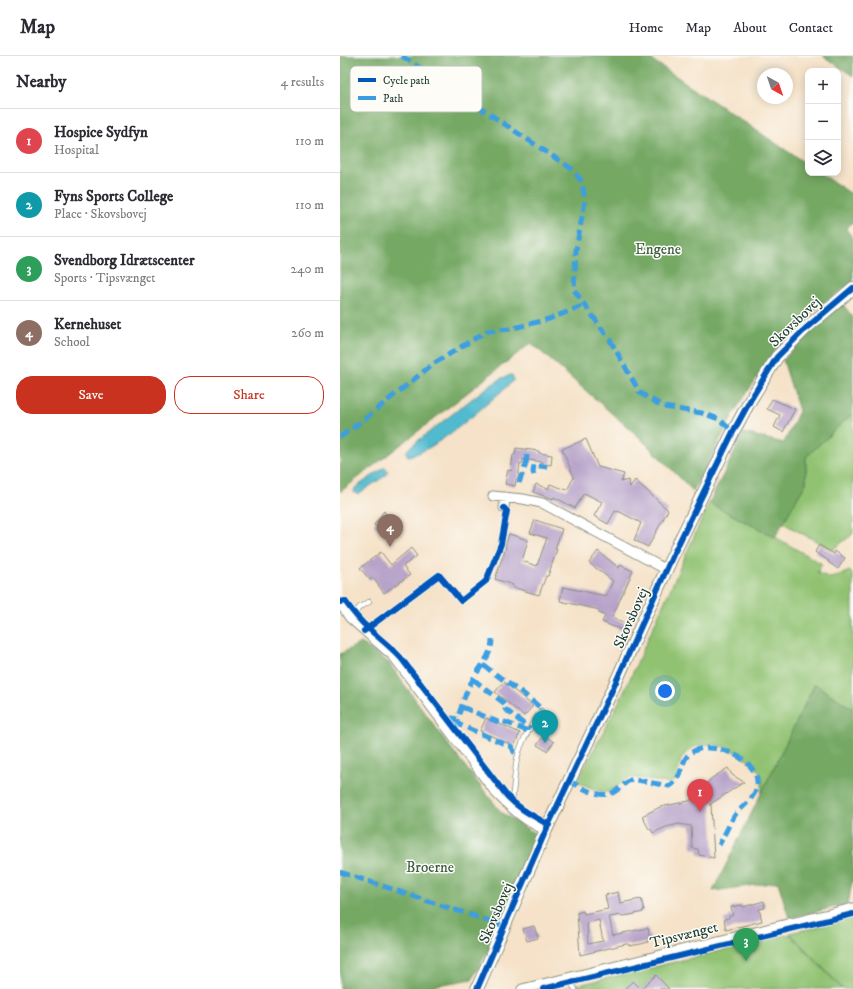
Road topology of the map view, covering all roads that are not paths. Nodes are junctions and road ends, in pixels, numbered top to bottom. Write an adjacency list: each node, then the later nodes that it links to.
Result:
1 (853, 288): 5 (street, Skovsbovej)
2 (493, 496): 3 (street)
3 (505, 497): 4 (street); 5 (street)
4 (504, 508)
5 (666, 570): 11 (street, Skovsbovej)
6 (369, 602): 8 (lane)
7 (340, 603): 8 (street)
8 (350, 618): 10 (street)
9 (541, 711): 10 (lane)
10 (511, 808): 11 (street)
11 (546, 830): 14 (street, Skovsbovej)
12 (853, 908): 13 (street, Tipsvænget)
13 (569, 977): 15 (street, Tipsvænget); 16 (lane)
14 (477, 989)
15 (522, 989)
16 (575, 989)

